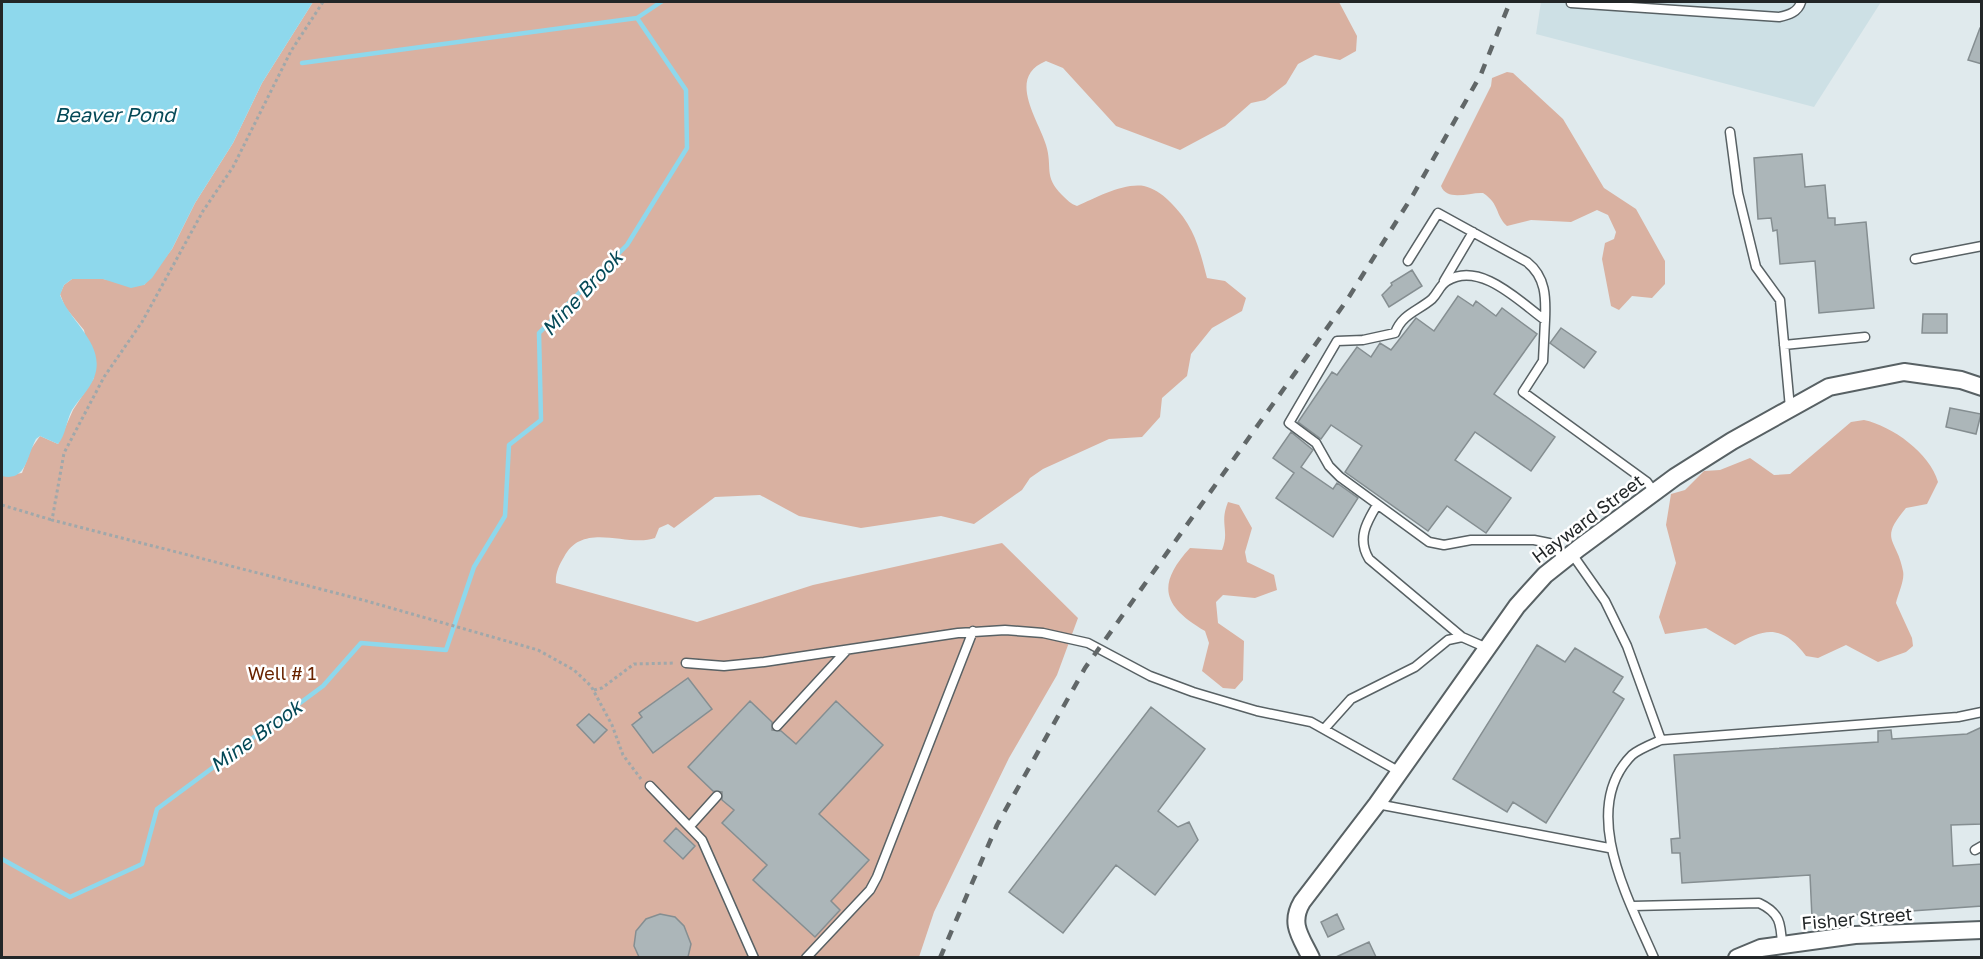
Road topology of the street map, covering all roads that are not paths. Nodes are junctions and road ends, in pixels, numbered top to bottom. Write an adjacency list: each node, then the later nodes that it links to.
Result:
1 (1801, 2): 2 (lane)
2 (1571, 3)
3 (1730, 132): 11 (lane)
4 (1473, 232): 7 (lane); 8 (lane); 9 (lane)
5 (1982, 246): 6 (lane)
6 (1915, 259)
7 (1408, 261)
8 (1443, 284): 9 (lane); 15 (lane)
9 (1545, 320): 14 (lane)
10 (1865, 337): 11 (lane)
11 (1784, 345): 13 (lane)
12 (1982, 387): 13 (street, Hayward Street)
13 (1790, 408): 14 (street, Hayward Street)
14 (1655, 493): 16 (street, Hayward Street)
15 (1377, 504): 16 (lane); 18 (lane)
16 (1568, 556): 19 (street, Hayward Street); 25 (lane)
17 (973, 632): 20 (lane); 24 (lane); 36 (lane)
18 (1462, 637): 19 (lane); 24 (lane)
19 (1487, 648): 26 (street, Hayward Street)
20 (846, 651): 21 (lane); 23 (lane)
21 (686, 663)
22 (1982, 712): 25 (lane)
23 (777, 726)
24 (1325, 728): 26 (lane)
25 (1661, 740): 31 (lane)
26 (1400, 772): 29 (street, Hayward Street)
27 (650, 786): 30 (lane)
28 (717, 796): 30 (lane)
29 (1377, 804): 31 (lane); 37 (street, Hayward Street)
30 (690, 826): 35 (lane)
31 (1610, 848): 32 (lane)
32 (1633, 906): 34 (lane); 38 (lane)
33 (1982, 930): 34 (street, Fisher Street)
34 (1782, 945): 39 (street, Fisher Street)
35 (754, 957)
36 (806, 957)
37 (1311, 957)
38 (1654, 957)
39 (1737, 957)

